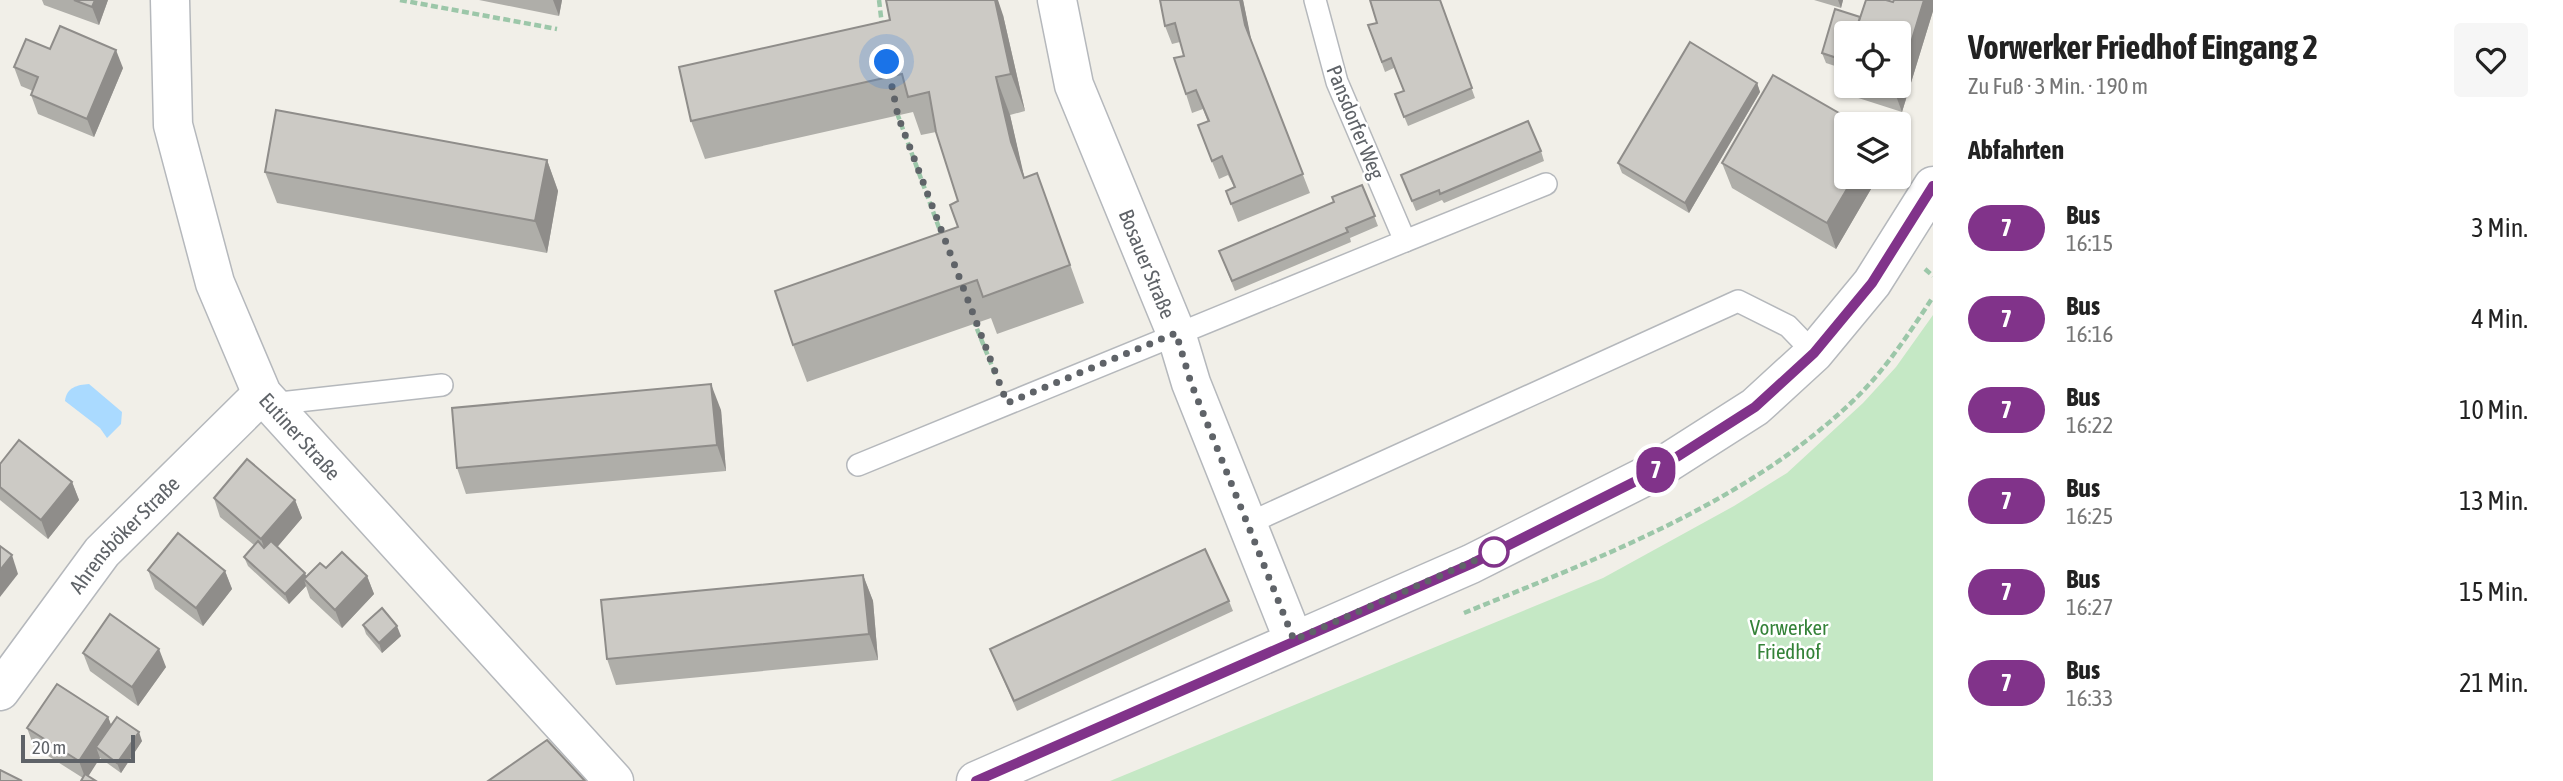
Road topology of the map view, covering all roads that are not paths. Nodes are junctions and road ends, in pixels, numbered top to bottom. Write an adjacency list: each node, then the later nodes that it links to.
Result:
1 (170, 0): 10 (street, Eutiner Straße)
2 (1057, 0): 7 (street, Bosauer Straße)
3 (1315, 0): 6 (lane, Pansdorfer Weg)
4 (1546, 184): 6 (lane)
5 (1933, 186): 8 (street)
6 (1405, 241): 7 (lane)
7 (1176, 333): 11 (lane); 12 (street, Bosauer Straße)
8 (1801, 340): 12 (lane); 13 (street)
9 (442, 386): 10 (lane)
10 (267, 399): 14 (street, Ahrensböker Straße); 15 (street, Eutiner Straße)
11 (858, 465)
12 (1247, 524): 13 (street, Bosauer Straße)
13 (1294, 640): 16 (street)
14 (0, 691)
15 (614, 781)
16 (976, 781)

